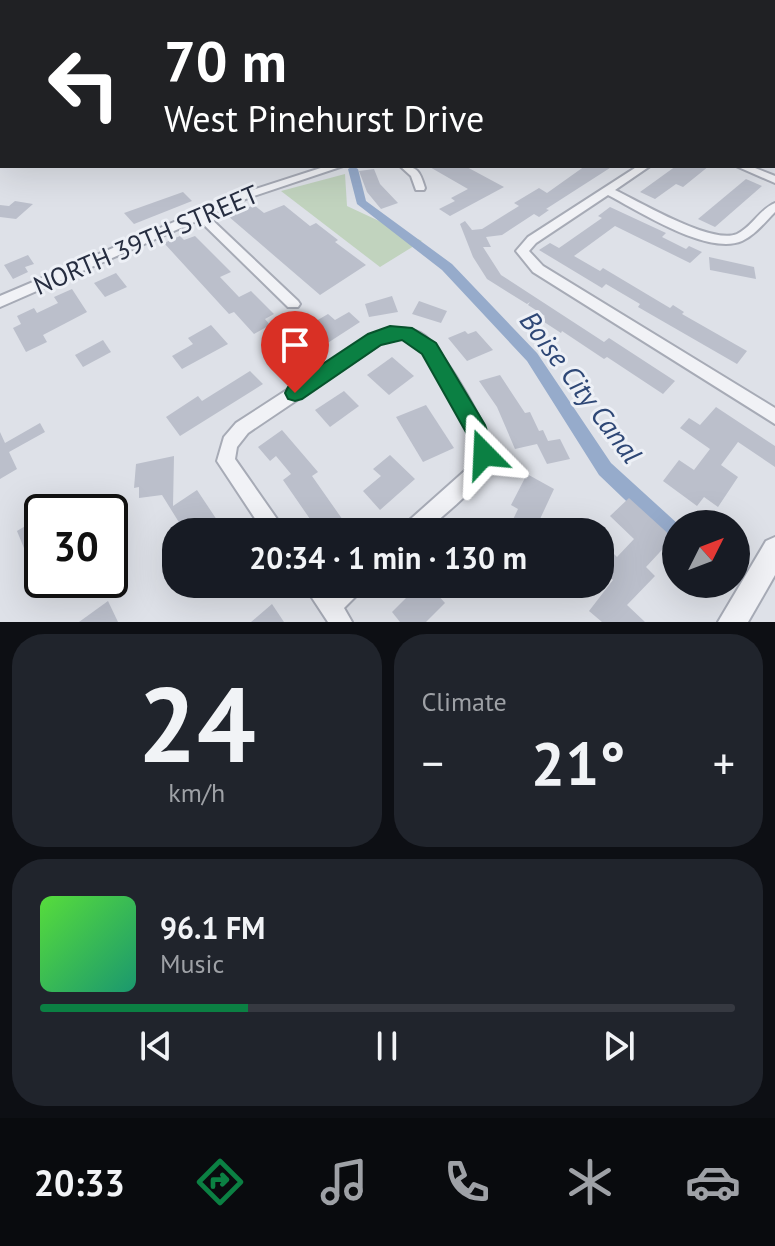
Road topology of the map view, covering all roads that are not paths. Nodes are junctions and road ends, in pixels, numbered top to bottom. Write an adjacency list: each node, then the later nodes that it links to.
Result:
1 (332, 168): 9 (street, NORTH 39TH STREET)
2 (407, 168): 6 (street)
3 (642, 168): 7 (street)
4 (746, 168): 5 (street)
5 (775, 180)
6 (420, 188)
7 (608, 191): 8 (street); 12 (street)
8 (775, 206)
9 (200, 215): 10 (street, NORTH 39TH STREET); 11 (street)
10 (0, 302)
11 (293, 304)
12 (775, 417)
13 (266, 518): 14 (street)
14 (426, 518)
15 (775, 550): 16 (street)
16 (732, 622)

